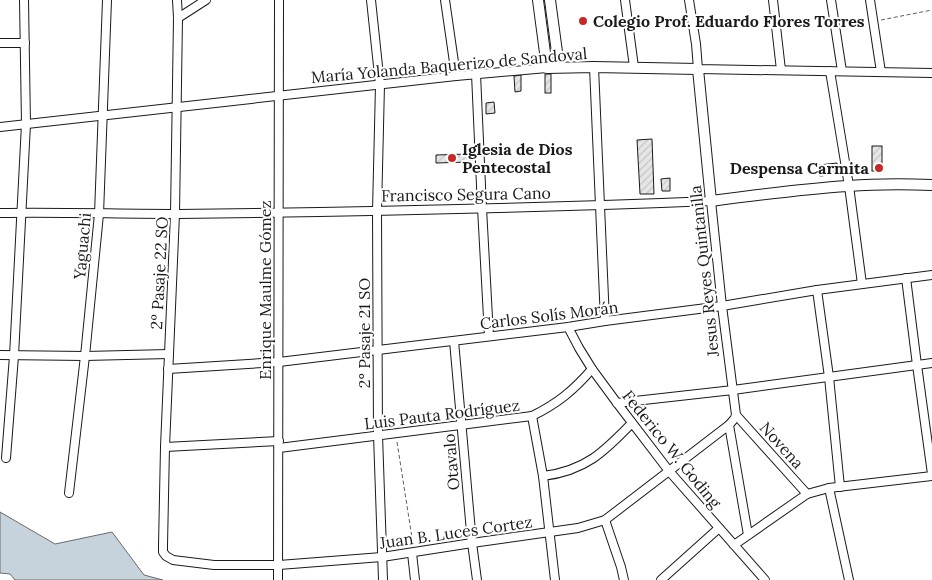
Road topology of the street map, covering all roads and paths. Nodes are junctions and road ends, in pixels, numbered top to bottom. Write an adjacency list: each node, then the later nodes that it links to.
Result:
1 (24, 0): 19 (street)
2 (107, 0): 35 (street, Yaguachi)
3 (177, 0): 16 (street, 2º Pasaje 22 SO)
4 (206, 0): 16 (street)
5 (279, 0): 33 (street, Enrique Maulme Gómez)
6 (371, 0): 32 (street, 2° Pasaje 21 SO)
7 (445, 0): 31 (street)
8 (538, 0): 23 (street)
9 (550, 0): 20 (street)
10 (625, 0): 22 (street)
11 (689, 0): 24 (street, Jesus Reyes Quintanilla)
12 (773, 0): 25 (street)
13 (831, 0): 27 (street)
14 (870, 0): 17 (street)
15 (932, 10): 17 (path)
16 (178, 18): 34 (street, 2º Pasaje 22 SO)
17 (873, 21): 28 (street)
18 (0, 43): 19 (street)
19 (24, 43): 36 (street)
20 (559, 67): 21 (street, María Yolanda Baquerizo de Sandoval); 23 (street, María Yolanda Baquerizo de Sandoval)
21 (594, 67): 22 (street, María Yolanda Baquerizo de Sandoval); 41 (street)
22 (634, 67): 24 (street, María Yolanda Baquerizo de Sandoval)
23 (547, 68): 30 (street, María Yolanda Baquerizo de Sandoval)
24 (698, 68): 25 (street, María Yolanda Baquerizo de Sandoval); 40 (street, Jesus Reyes Quintanilla)
25 (782, 70): 26 (street, María Yolanda Baquerizo de Sandoval)
26 (830, 71): 27 (street, María Yolanda Baquerizo de Sandoval); 39 (street)
27 (842, 71): 28 (street, María Yolanda Baquerizo de Sandoval)
28 (881, 72): 29 (street, María Yolanda Baquerizo de Sandoval)
29 (932, 73)
30 (476, 74): 31 (street, María Yolanda Baquerizo de Sandoval); 42 (street)
31 (456, 76): 32 (street, María Yolanda Baquerizo de Sandoval)
32 (380, 85): 33 (street, María Yolanda Baquerizo de Sandoval); 43 (street, 2° Pasaje 21 SO)
33 (279, 96): 34 (street, María Yolanda Baquerizo de Sandoval); 46 (street, Enrique Maulme Gómez)
34 (178, 108): 35 (street, María Yolanda Baquerizo de Sandoval); 48 (street, 2º Pasaje 22 SO)
35 (102, 116): 36 (street, María Yolanda Baquerizo de Sandoval); 47 (street, Yaguachi)
36 (26, 124): 37 (street, María Yolanda Baquerizo de Sandoval); 45 (street)
37 (0, 127)
38 (932, 184): 39 (street, Francisco Segura Cano)
39 (849, 186): 40 (street, Francisco Segura Cano); 51 (street)
40 (711, 201): 41 (street, Francisco Segura Cano); 53 (street, Jesus Reyes Quintanilla)
41 (599, 206): 42 (street, Francisco Segura Cano); 54 (street)
42 (482, 208): 43 (street, Francisco Segura Cano); 56 (street)
43 (377, 211): 46 (street, Francisco Segura Cano); 58 (street, 2° Pasaje 21 SO)
44 (0, 213): 45 (street, Francisco Segura Cano)
45 (22, 213): 47 (street, Francisco Segura Cano); 61 (street)
46 (279, 213): 48 (street, Francisco Segura Cano); 63 (street, Enrique Maulme Gómez)
47 (98, 214): 48 (street, Francisco Segura Cano); 62 (street, Yaguachi)
48 (175, 214): 59 (street, 2º Pasaje 22 SO)
49 (932, 275): 50 (street, Carlos Solís Morán)
50 (906, 278): 51 (street, Carlos Solís Morán); 65 (street)
51 (862, 284): 52 (street, Carlos Solís Morán)
52 (817, 290): 53 (street, Carlos Solís Morán); 68 (street)
53 (722, 306): 54 (street, Carlos Solís Morán); 69 (street, Jesus Reyes Quintanilla)
54 (605, 321): 55 (street, Carlos Solís Morán)
55 (568, 327): 56 (street, Carlos Solís Morán); 67 (street, Federico W. Goding)
56 (489, 336): 57 (street, Carlos Solís Morán)
57 (454, 341): 58 (street, Carlos Solís Morán); 75 (street, Otavalo)
58 (378, 350): 63 (street, Carlos Solís Morán); 77 (street, 2° Pasaje 21 SO)
59 (169, 354): 62 (street); 66 (street, 2º Pasaje 22 SO)
60 (0, 355): 61 (street)
61 (14, 356): 62 (street); 80 (street)
62 (85, 356): 86 (street, Yaguachi)
63 (279, 362): 66 (street, Carlos Solís Morán); 78 (street, Enrique Maulme Gómez)
64 (932, 363): 65 (street)
65 (916, 365): 68 (street); 82 (street)
66 (168, 369): 79 (street, 2º Pasaje 22 SO)
67 (592, 369): 70 (street, Federico W. Goding); 72 (street, Luis Pauta Rodríguez)
68 (829, 377): 69 (street); 84 (street)
69 (733, 390): 70 (street); 71 (street, Jesus Reyes Quintanilla)
70 (616, 403): 73 (street, Federico W. Goding)
71 (736, 415): 74 (street); 87 (street, Novena)
72 (532, 416): 75 (street, Luis Pauta Rodríguez); 83 (street)
73 (632, 422): 81 (street, Federico W. Goding); 83 (street)
74 (729, 425): 81 (street, Juan B. Luces Cortez); 91 (street)
75 (461, 426): 76 (street, Luis Pauta Rodríguez); 92 (street, Otavalo)
76 (396, 434): 77 (street, Luis Pauta Rodríguez); 95 (path)
77 (378, 436): 78 (street, Luis Pauta Rodríguez); 96 (street, 2° Pasaje 21 SO)
78 (279, 444): 79 (street, Luis Pauta Rodríguez); 97 (street, Enrique Maulme Gómez)
79 (165, 447): 94 (street, 2º Pasaje 22 SO)
80 (6, 458)
81 (669, 471): 88 (street, Juan B. Luces Cortez); 89 (street, Federico W. Goding)
82 (932, 475): 84 (street)
83 (543, 476): 90 (street)
84 (840, 487): 85 (street)
85 (829, 488): 87 (street); 106 (street)
86 (70, 493)
87 (807, 494): 91 (street)
88 (605, 520): 90 (street, Juan B. Luces Cortez); 103 (street)
89 (719, 528): 93 (street, Federico W. Goding); 104 (street)
90 (549, 532): 92 (street, Juan B. Luces Cortez); 102 (street)
91 (748, 535): 93 (street)
92 (472, 543): 95 (street, Juan B. Luces Cortez); 101 (street, Otavalo)
93 (734, 545): 105 (street, Federico W. Goding)
94 (163, 546): 97 (street, Juan B. Luces Cortez)
95 (413, 553): 96 (street, Juan B. Luces Cortez); 100 (street)
96 (382, 558): 97 (street, Juan B. Luces Cortez); 99 (street, 2° Pasaje 21 SO)
97 (278, 565): 98 (street, Enrique Maulme Gómez)
98 (278, 580)
99 (383, 580)
100 (415, 580)
101 (477, 580)
102 (555, 580)
103 (624, 580)
104 (661, 580)
105 (765, 580)
106 (850, 580)

